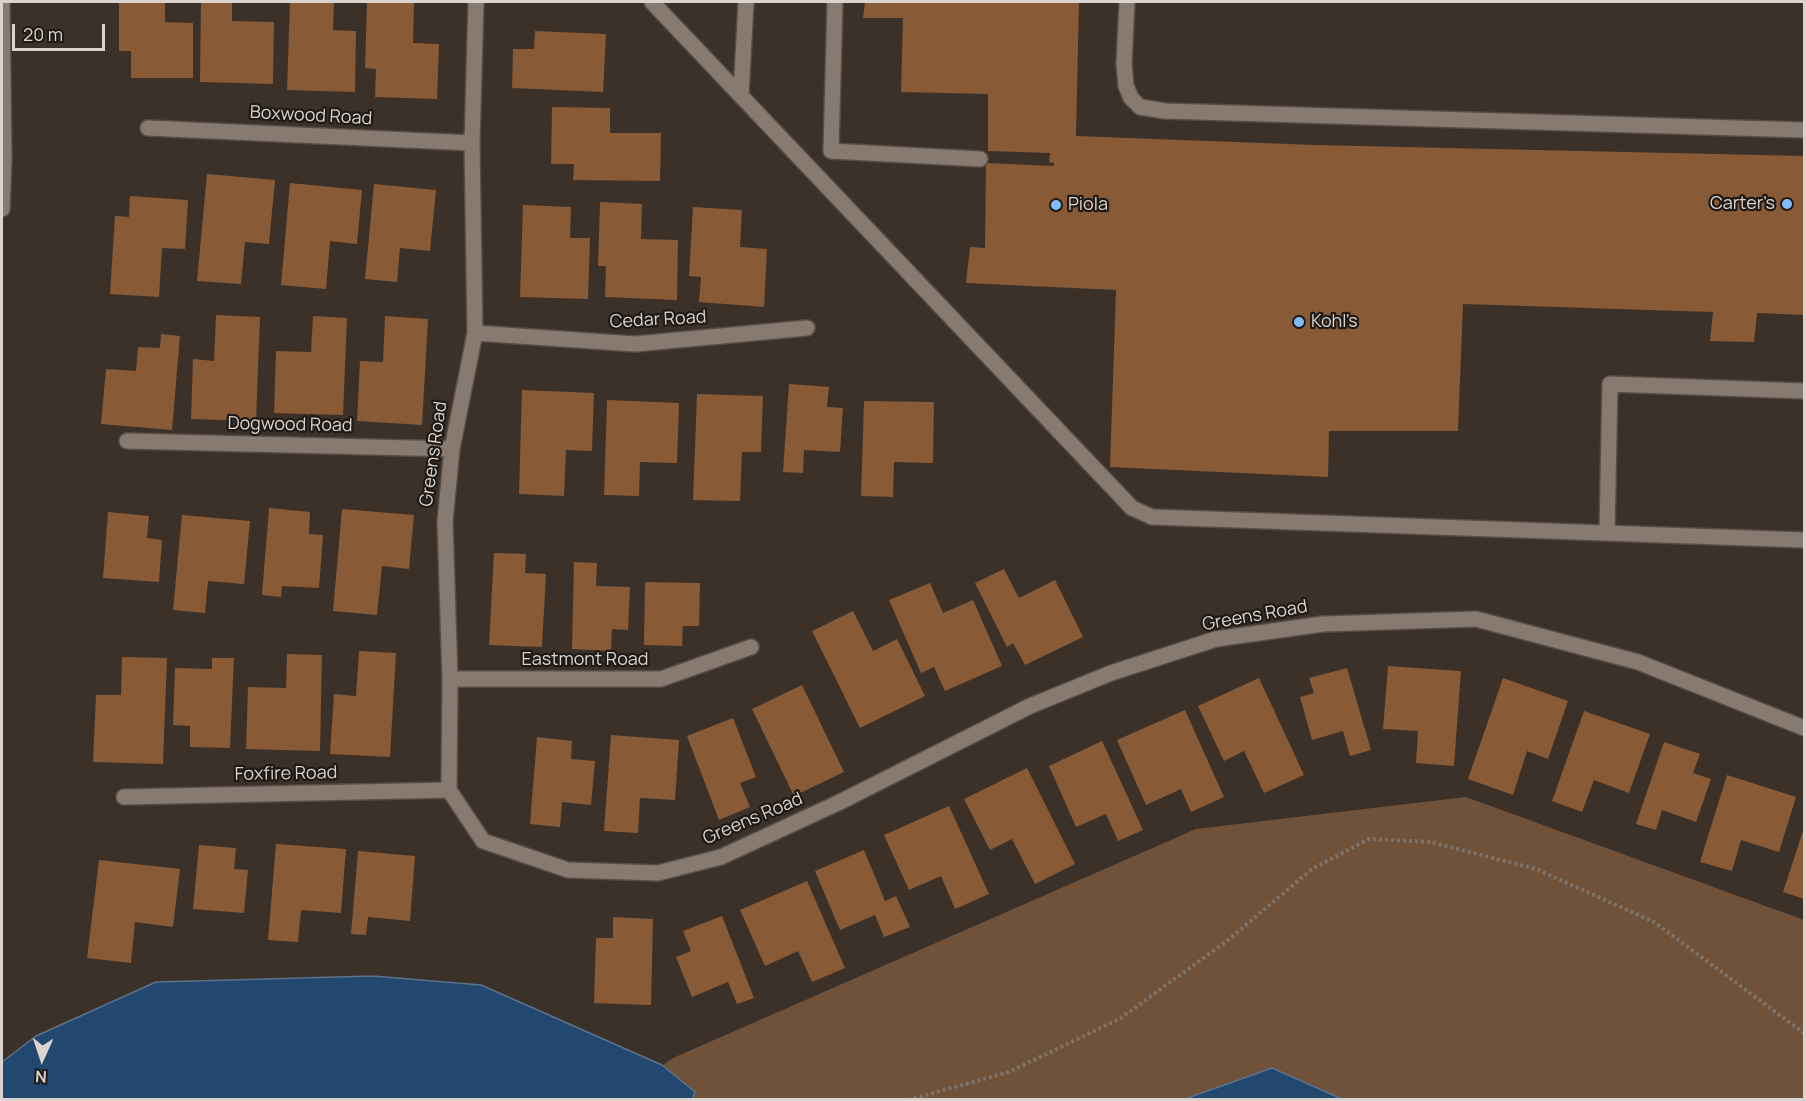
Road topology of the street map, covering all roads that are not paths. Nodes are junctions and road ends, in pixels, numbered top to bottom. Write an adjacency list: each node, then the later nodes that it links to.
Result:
1 (476, 2): 10 (street, Greens Road)
2 (652, 2): 7 (street)
3 (746, 2): 7 (street)
4 (835, 2): 11 (street)
5 (1127, 2): 9 (street)
6 (2, 5): 14 (street)
7 (741, 95): 13 (street)
8 (148, 128): 10 (street, Boxwood Road)
9 (1804, 130)
10 (472, 143): 16 (street, Greens Road)
11 (831, 151): 12 (street); 13 (street)
12 (980, 159)
13 (813, 171): 20 (street)
14 (2, 209)
15 (807, 327): 16 (street, Cedar Road)
16 (475, 333): 19 (street, Greens Road)
17 (1804, 391): 20 (street)
18 (127, 441): 19 (street, Dogwood Road)
19 (452, 449): 23 (street, Greens Road)
20 (1607, 533): 21 (street)
21 (1804, 540)
22 (751, 647): 23 (street, Eastmont Road)
23 (450, 680): 25 (street, Greens Road)
24 (1804, 728): 25 (street, Greens Road)
25 (449, 790): 26 (street, Foxfire Road)
26 (124, 797)

